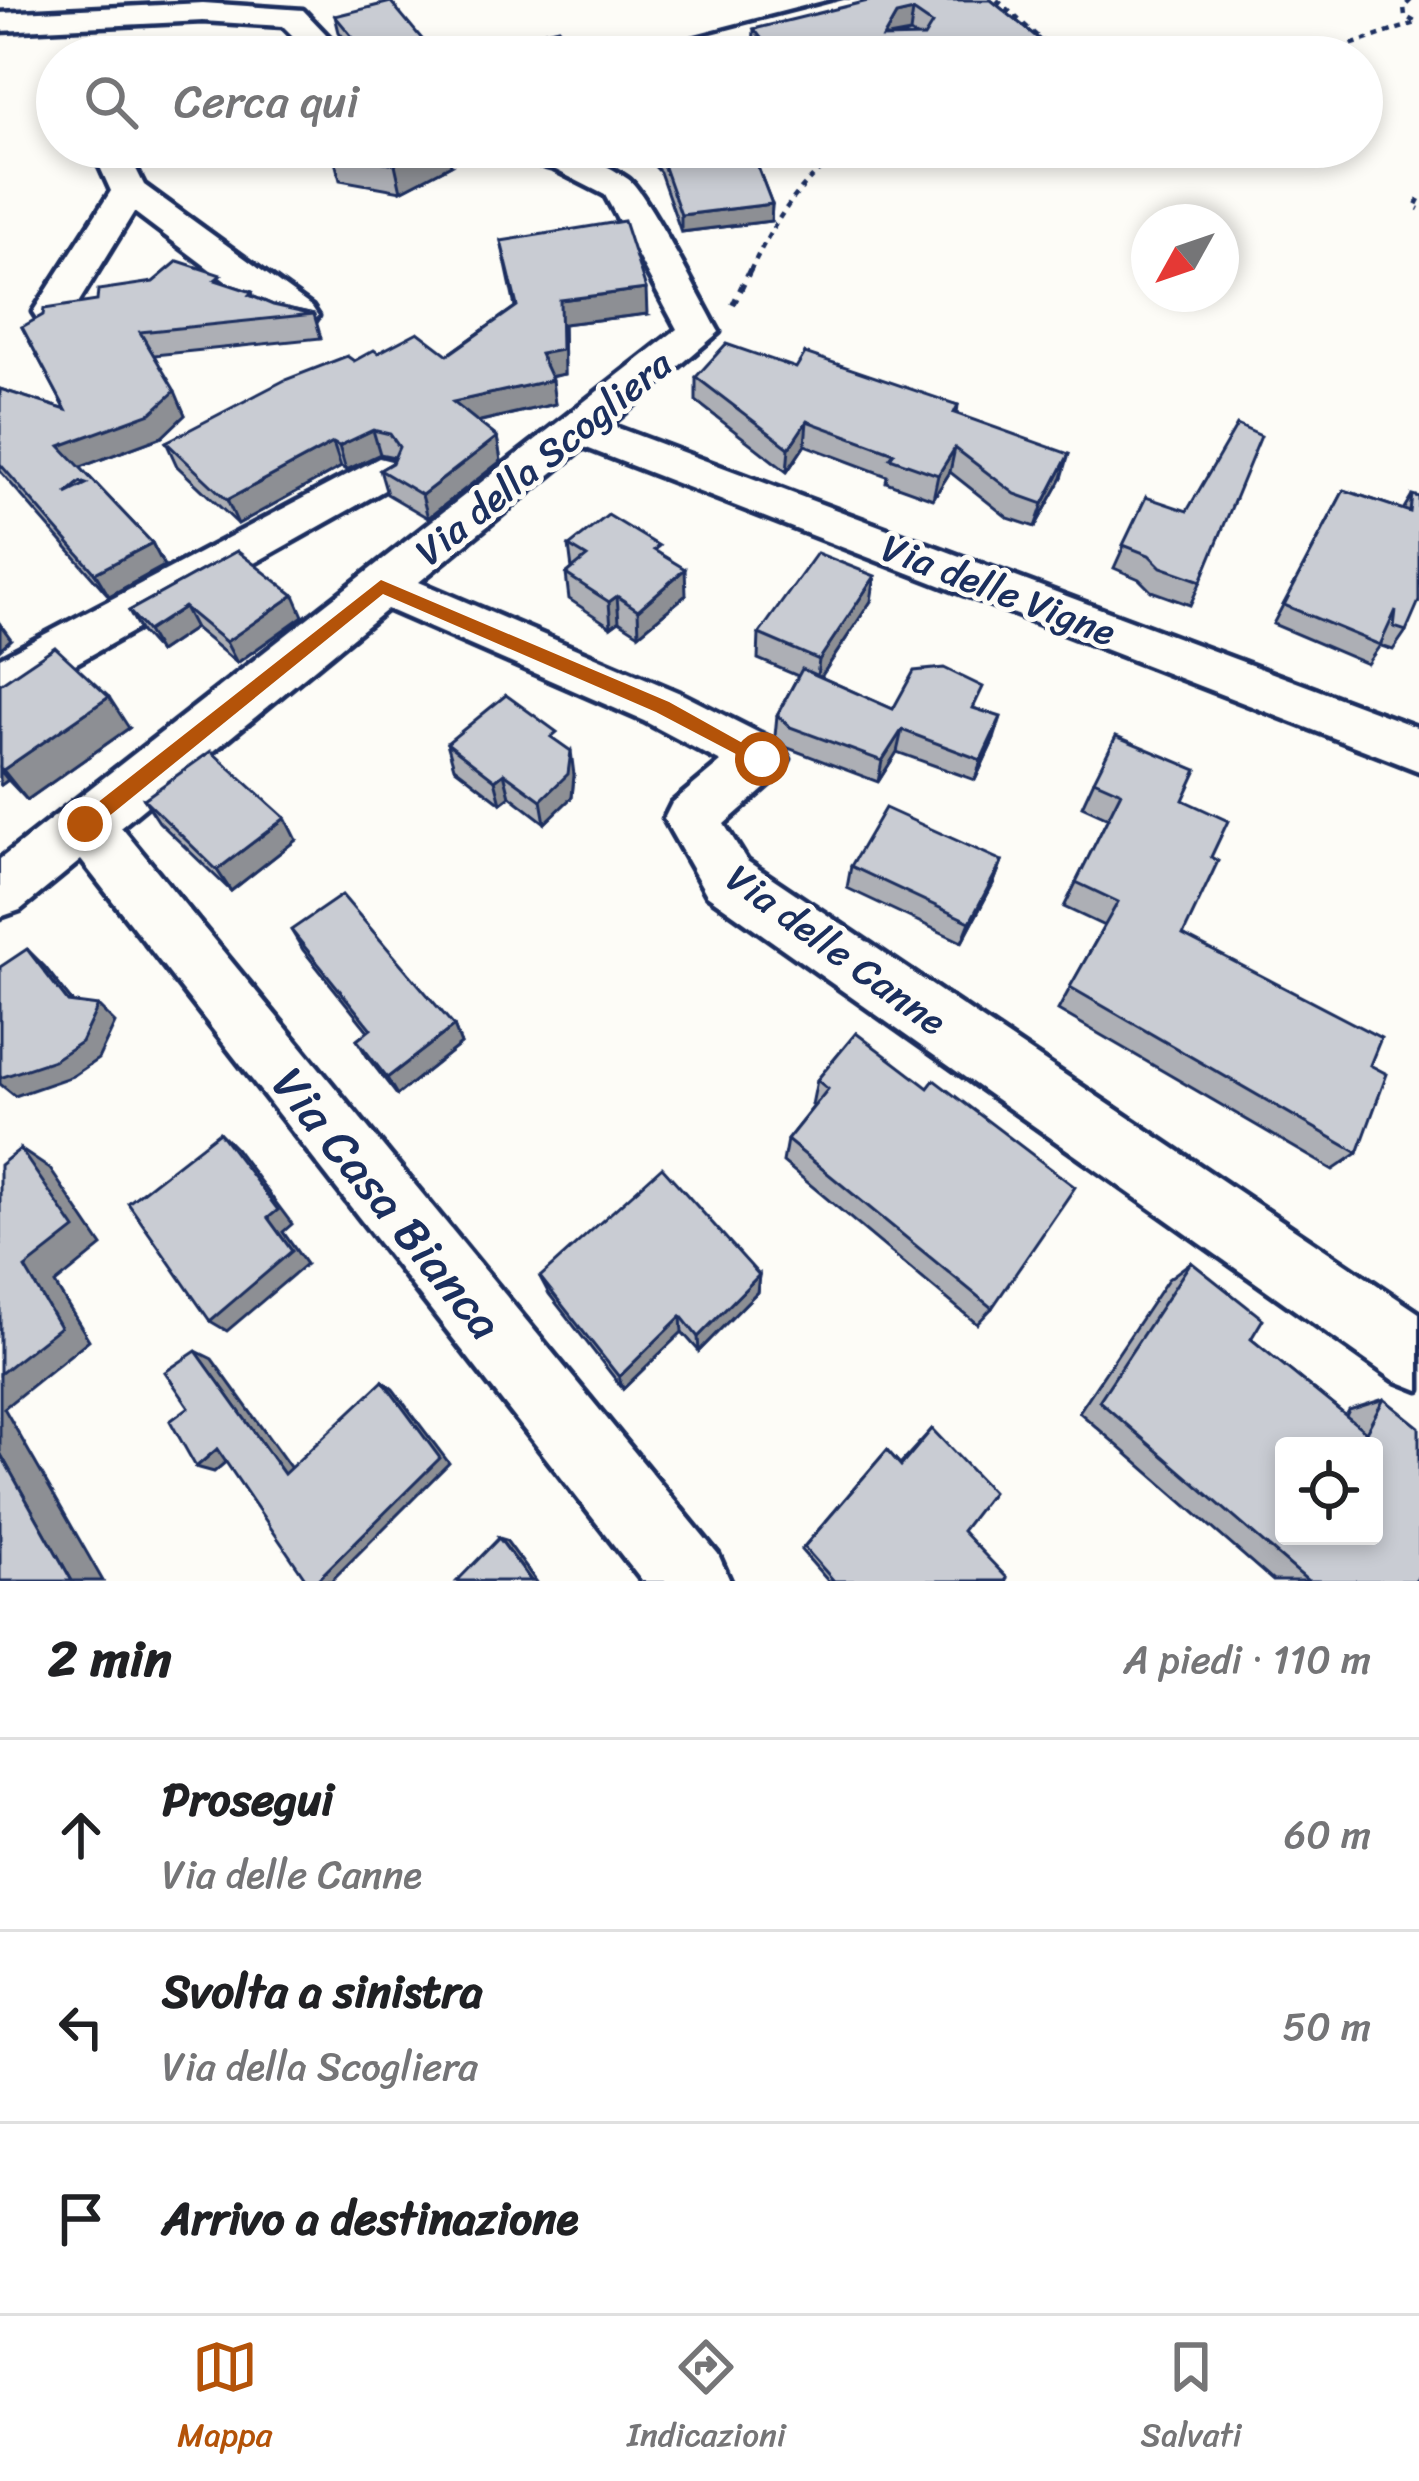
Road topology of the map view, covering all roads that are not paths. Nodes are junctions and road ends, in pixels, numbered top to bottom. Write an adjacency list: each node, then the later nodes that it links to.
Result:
1 (880, 0): 6 (street)
2 (62, 19): 3 (street); 4 (street); 5 (street)
3 (0, 22)
4 (59, 36)
5 (311, 36)
6 (742, 36)
7 (118, 168): 9 (street)
8 (595, 168): 12 (street, Via della Scogliera)
9 (129, 191): 10 (street); 11 (street)
10 (53, 312)
11 (298, 316)
12 (578, 429): 14 (street, Via della Scogliera); 16 (street, Via delle Vigne)
13 (379, 473): 15 (street)
14 (381, 586): 17 (street, Via della Scogliera); 19 (street, Via delle Canne)
15 (0, 682)
16 (1419, 750)
17 (85, 824): 18 (street, Via della Scogliera); 20 (street, Via Casa Bianca)
18 (0, 892)
19 (1419, 1355)
20 (691, 1581)

